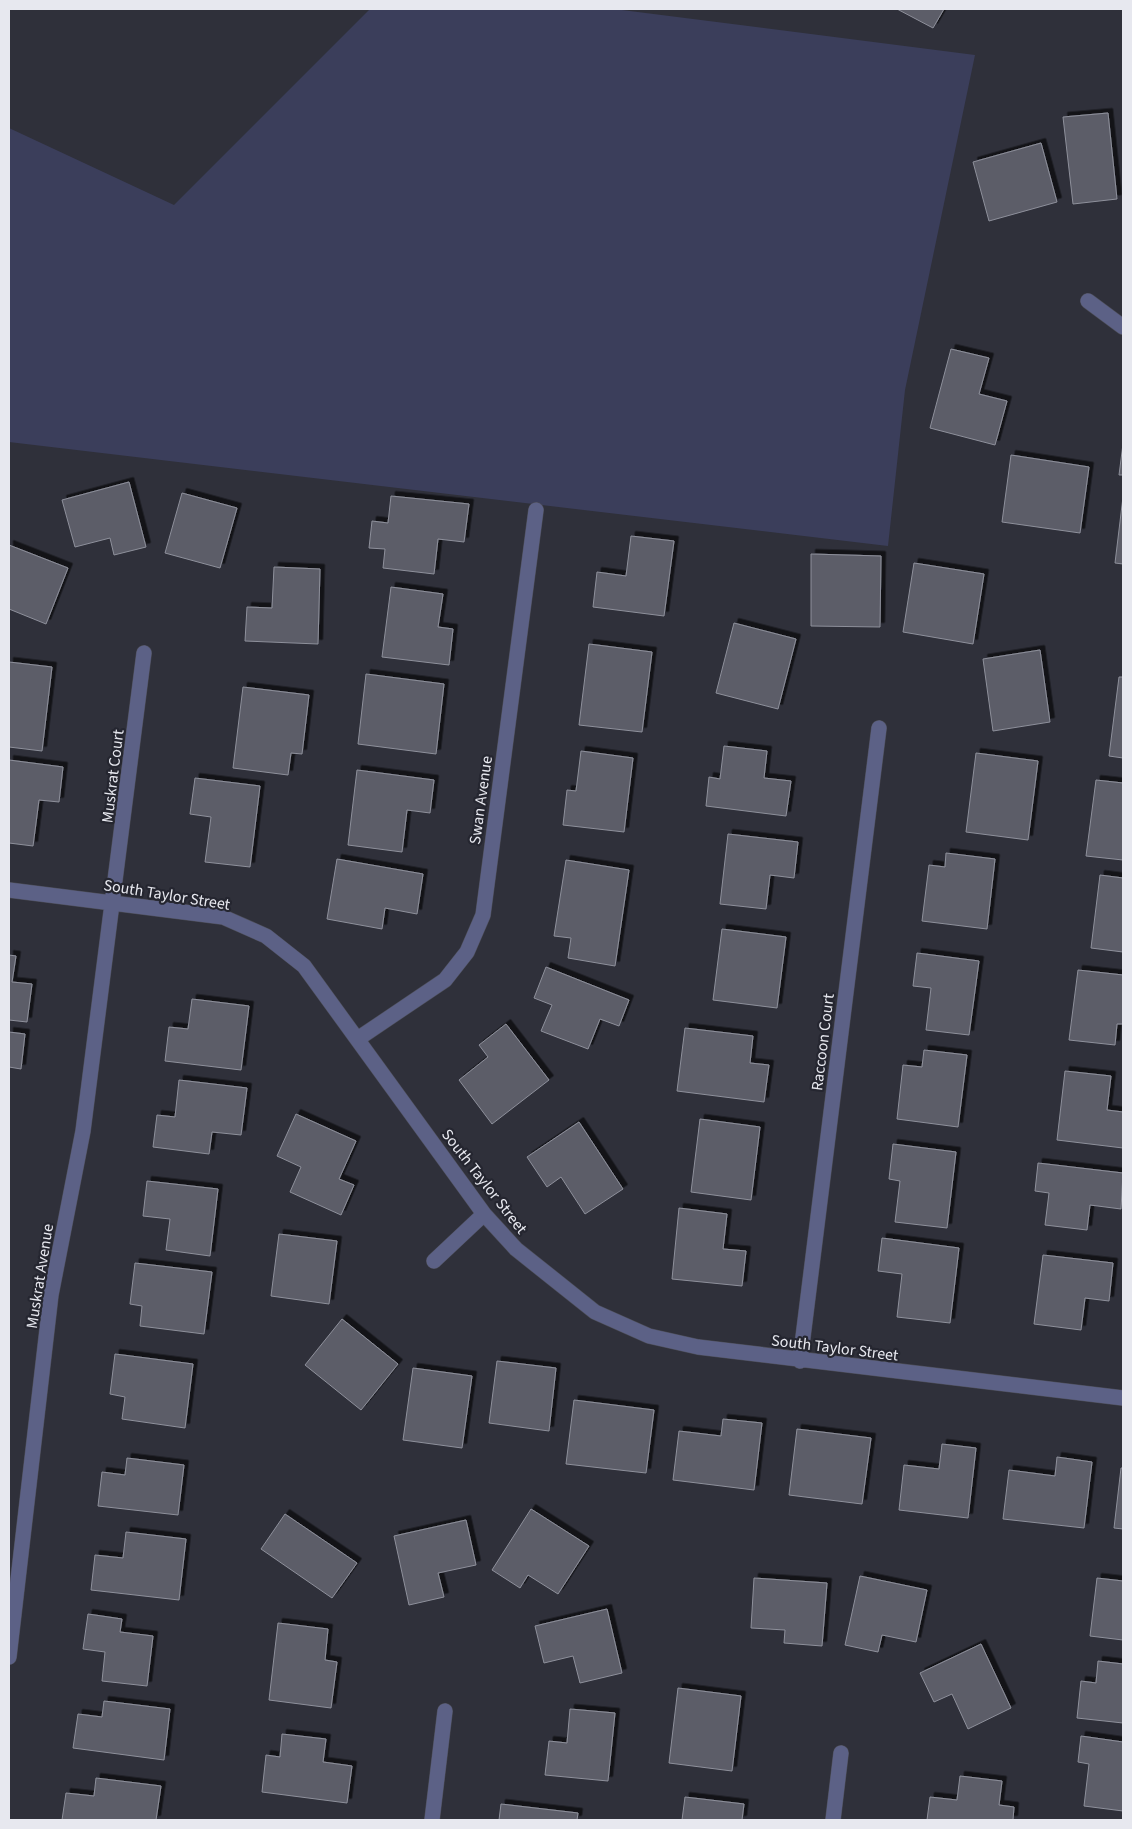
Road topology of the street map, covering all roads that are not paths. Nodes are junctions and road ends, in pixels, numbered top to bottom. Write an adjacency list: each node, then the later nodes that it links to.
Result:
1 (1088, 301): 2 (street)
2 (1123, 327)
3 (536, 510): 8 (street, Swan Avenue)
4 (144, 653): 7 (street, Muskrat Court)
5 (879, 728): 11 (street, Raccoon Court)
6 (9, 890): 7 (street, South Taylor Street)
7 (114, 903): 8 (street, South Taylor Street); 13 (street, Muskrat Avenue)
8 (359, 1038): 9 (street, South Taylor Street)
9 (484, 1214): 10 (street); 11 (street, South Taylor Street)
10 (434, 1261)
11 (800, 1361): 12 (street, South Taylor Street)
12 (1123, 1398)
13 (11, 1623): 14 (street, Muskrat Avenue)
14 (9, 1657)
15 (445, 1711): 17 (street)
16 (841, 1753): 18 (street)
17 (432, 1820)
18 (833, 1820)

